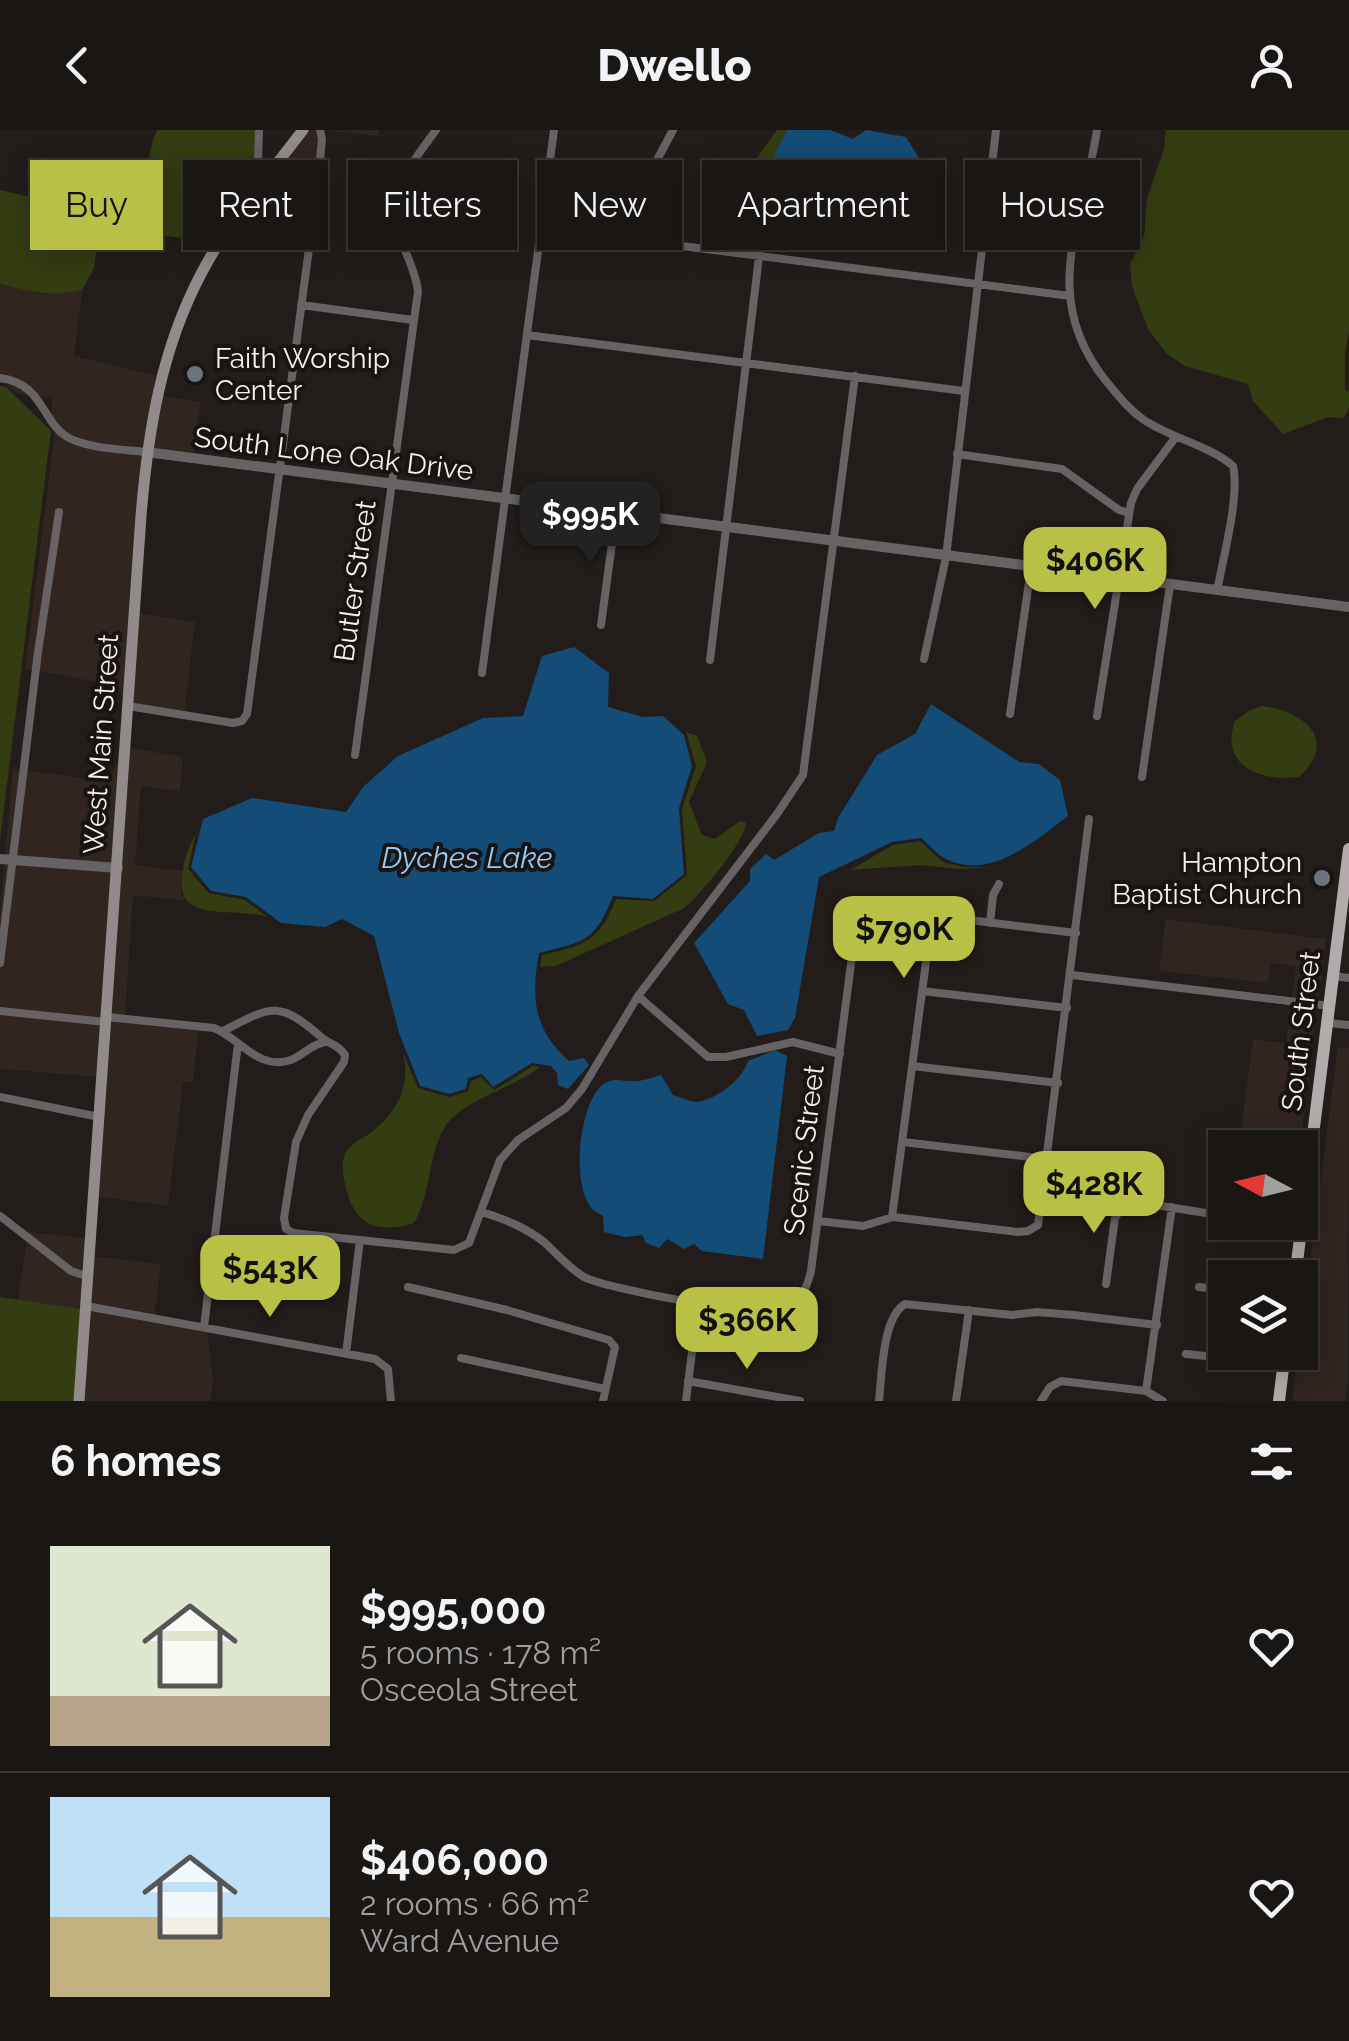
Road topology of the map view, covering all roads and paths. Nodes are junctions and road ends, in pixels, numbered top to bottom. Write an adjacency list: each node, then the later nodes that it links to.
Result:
1 (259, 130): 9 (street)
2 (303, 130): 10 (main road, West Main Street)
3 (320, 130): 19 (street)
4 (436, 130): 20 (street, Butler Street)
5 (554, 130): 11 (street)
6 (673, 130): 12 (street)
7 (996, 130): 17 (street)
8 (1098, 130): 18 (street)
9 (258, 160)
10 (280, 160)
11 (550, 160)
12 (658, 160)
13 (682, 247): 16 (street)
14 (217, 250): 27 (main road, West Main Street)
15 (539, 250): 21 (street)
16 (758, 257): 17 (street); 22 (street)
17 (976, 284): 18 (street); 25 (street)
18 (1070, 296): 26 (street)
19 (301, 306): 20 (street); 29 (street)
20 (413, 320): 30 (street, Butler Street)
21 (527, 336): 22 (street); 31 (street)
22 (745, 362): 23 (street); 35 (street)
23 (855, 376): 25 (street); 36 (street)
24 (0, 378): 27 (street)
25 (964, 391): 28 (street)
26 (1175, 438): 33 (street); 41 (street)
27 (146, 452): 29 (street, South Lone Oak Drive); 47 (main road, West Main Street)
28 (957, 454): 33 (street); 37 (street)
29 (279, 470): 30 (street, South Lone Oak Drive); 47 (street)
30 (392, 484): 31 (street, South Lone Oak Drive); 50 (street, Butler Street)
31 (506, 500): 34 (street, South Lone Oak Drive); 46 (street)
32 (59, 512): 54 (street)
33 (1129, 513): 39 (street)
34 (616, 514): 35 (street, South Lone Oak Drive); 43 (street)
35 (724, 528): 36 (street, South Lone Oak Drive); 45 (street)
36 (833, 542): 37 (street, South Lone Oak Drive); 65 (street)
37 (946, 557): 38 (street, South Lone Oak Drive); 44 (street)
38 (1031, 568): 39 (street, South Lone Oak Drive); 48 (street)
39 (1119, 578): 40 (street, South Lone Oak Drive); 49 (street)
40 (1170, 585): 41 (street, South Lone Oak Drive); 51 (street)
41 (1217, 591): 42 (street, South Lone Oak Drive)
42 (1349, 607)
43 (600, 625)
44 (924, 658)
45 (710, 660)
46 (482, 673)
47 (128, 706): 55 (main road, West Main Street)
48 (1010, 714)
49 (1097, 716)
50 (355, 755)
51 (1142, 777)
52 (1089, 819): 59 (street)
53 (1349, 849): 62 (main road, South Street)
54 (6, 859): 55 (street); 60 (street)
55 (118, 868): 69 (main road, West Main Street)
56 (999, 884): 58 (street)
57 (852, 901): 75 (street, Scenic Street)
58 (990, 922): 59 (street); 64 (street)
59 (1076, 933): 61 (street)
60 (0, 963)
61 (1072, 975): 66 (street); 67 (street)
62 (1334, 976): 63 (street); 66 (main road, South Street)
63 (1349, 978)
64 (922, 991): 67 (street); 76 (street)
65 (638, 996): 75 (street); 84 (street)
66 (1330, 1006): 70 (main road, South Street)
67 (1067, 1008): 77 (street)
68 (0, 1011): 69 (street)
69 (106, 1019): 72 (street); 79 (main road, West Main Street)
70 (1328, 1023): 71 (street); 80 (main road, South Street)
71 (1349, 1025)
72 (223, 1032): 73 (street); 74 (street)
73 (326, 1042): 74 (street); 89 (street)
74 (238, 1043): 99 (street)
75 (840, 1054): 88 (street, Scenic Street)
76 (912, 1066): 77 (street); 81 (street)
77 (1058, 1084): 82 (street)
78 (0, 1097): 79 (street)
79 (99, 1117): 90 (main road, West Main Street)
80 (1312, 1130)
81 (903, 1142): 82 (street); 87 (street)
82 (1047, 1159): 87 (street)
83 (1172, 1207): 85 (street); 91 (street); 98 (street)
84 (482, 1212): 89 (street); 95 (street, Scenic Street)
85 (1208, 1213)
86 (0, 1216): 90 (street)
87 (892, 1217): 88 (street)
88 (818, 1222): 95 (street, Scenic Street)
89 (360, 1240): 100 (street)
90 (89, 1277): 96 (main road, West Main Street)
91 (1106, 1284)
92 (408, 1287): 107 (street)
93 (1199, 1287): 94 (street)
94 (1208, 1288)
95 (698, 1302): 105 (street)
96 (86, 1306): 99 (street); 109 (main road, West Main Street)
97 (969, 1310): 98 (street); 114 (street); 115 (street)
98 (1157, 1325): 108 (street)
99 (204, 1327): 100 (street)
100 (346, 1354): 110 (street)
101 (1186, 1354): 102 (street)
102 (1208, 1355)
103 (460, 1358): 107 (street)
104 (1283, 1370): 119 (main road)
105 (688, 1381): 112 (street); 113 (street)
106 (1107, 1388): 108 (street); 116 (street); 117 (street)
107 (605, 1389): 111 (street)
108 (1146, 1391): 118 (street)
109 (79, 1401)
110 (391, 1401)
111 (603, 1401)
112 (686, 1401)
113 (800, 1401)
114 (879, 1401)
115 (956, 1401)
116 (1041, 1401)
117 (1105, 1401)
118 (1163, 1401)
119 (1279, 1401)

